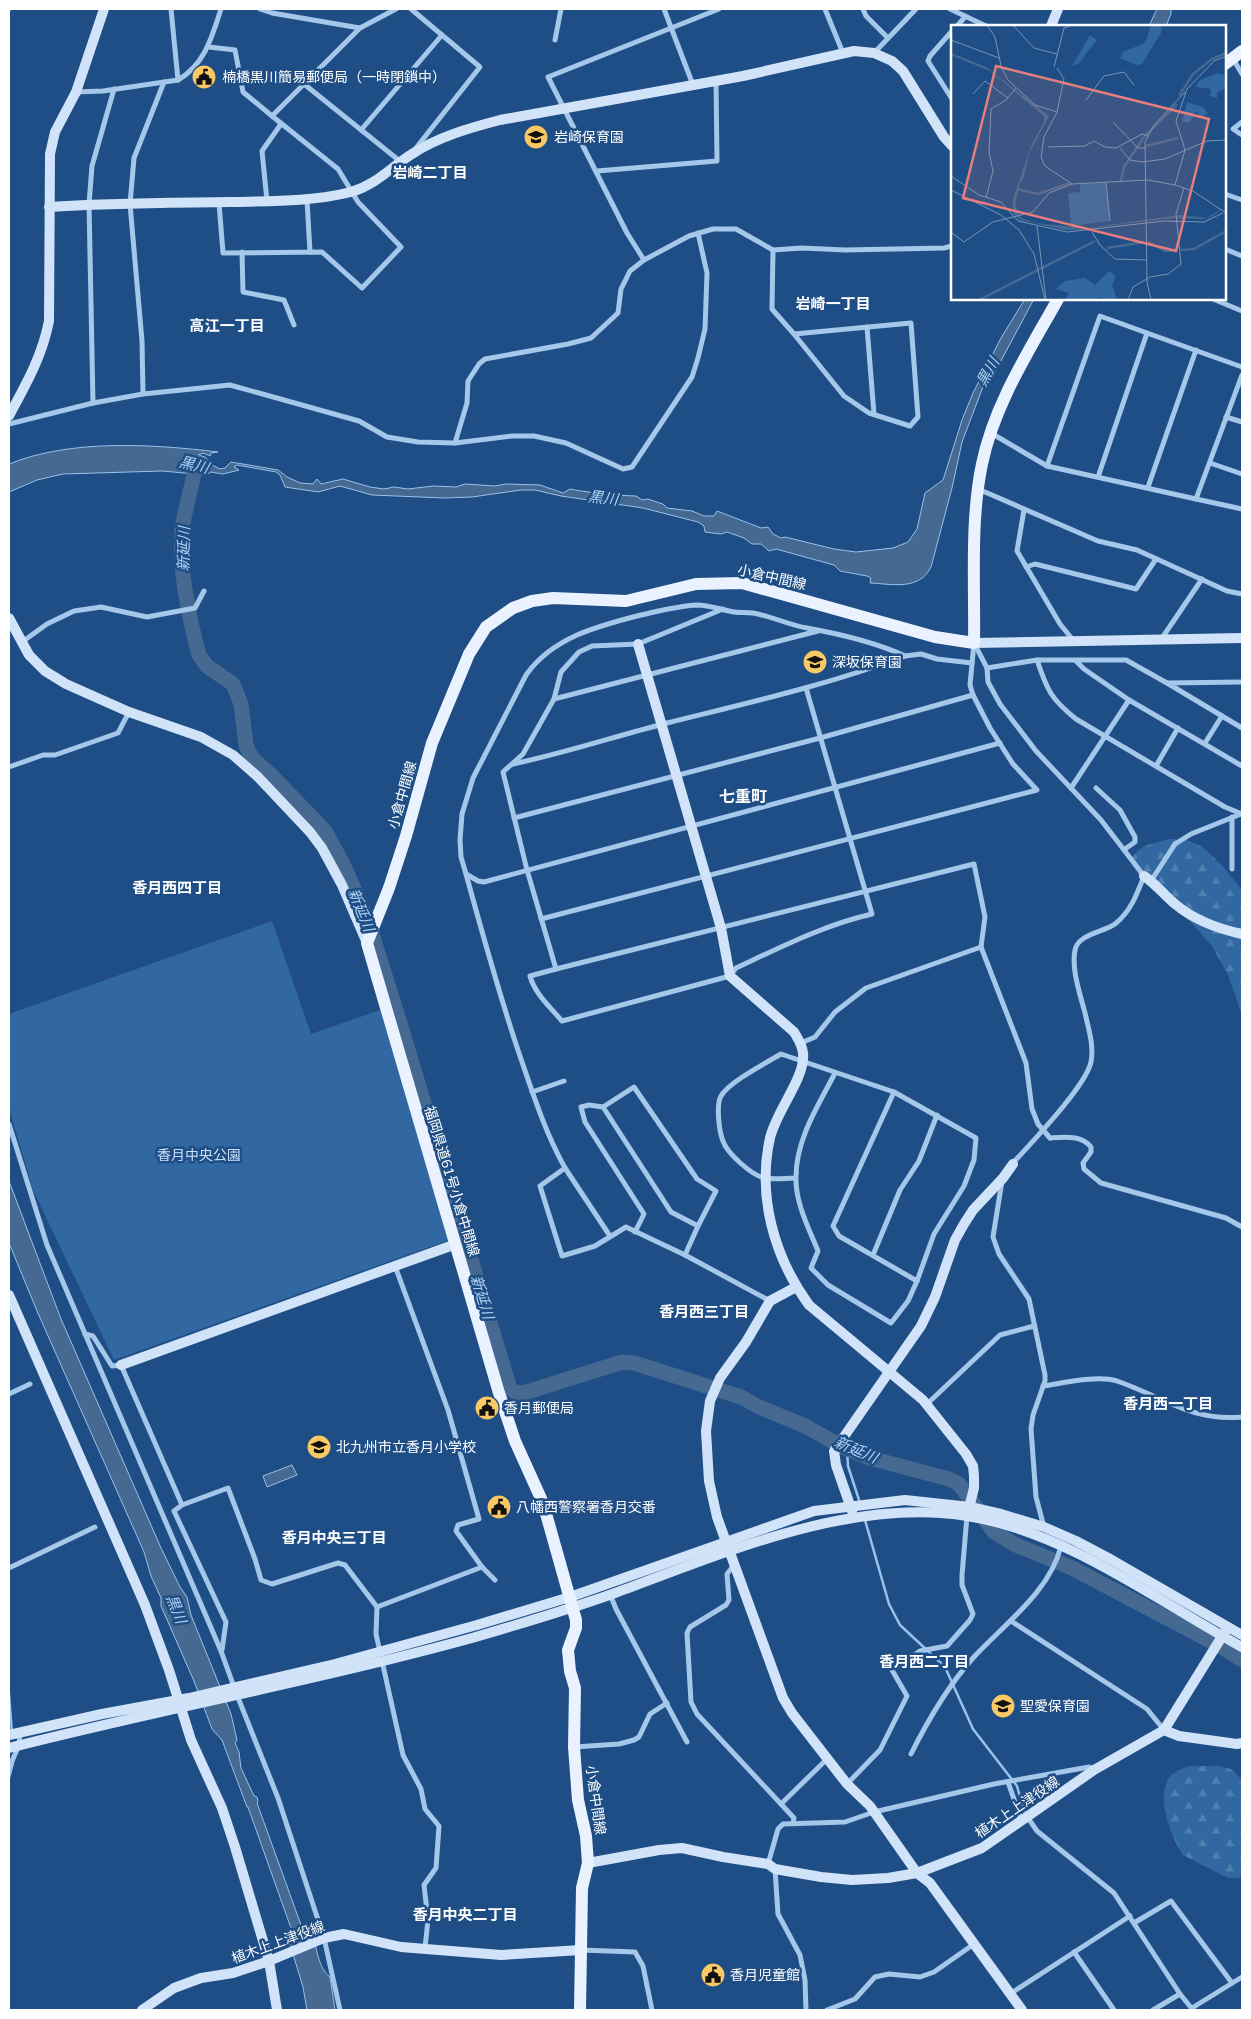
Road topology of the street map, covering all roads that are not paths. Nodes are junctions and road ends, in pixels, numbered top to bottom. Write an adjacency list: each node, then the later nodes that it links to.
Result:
1 (104, 9): 36 (street)
2 (171, 9): 30 (street)
3 (221, 9): 25 (street)
4 (260, 9): 19 (street)
5 (396, 9): 19 (street)
6 (411, 9): 22 (street)
7 (561, 9): 24 (street)
8 (664, 9): 20 (street)
9 (719, 9): 20 (street)
10 (825, 9): 27 (street)
11 (863, 9): 23 (street)
12 (916, 9): 23 (street)
13 (950, 9): 15 (street)
14 (1057, 9): 18 (street)
15 (965, 17): 16 (street); 17 (street)
16 (958, 25)
17 (984, 25)
18 (1051, 25)
19 (360, 28): 33 (street)
20 (672, 28): 34 (street); 38 (street)
21 (951, 32): 37 (street)
22 (442, 35): 42 (street); 45 (street)
23 (888, 38): 26 (street)
24 (555, 40)
25 (209, 47): 30 (street); 39 (street)
26 (874, 53): 27 (street); 44 (street)
27 (843, 54): 31 (street)
28 (1233, 58): 29 (street)
29 (1242, 74)
30 (178, 80): 32 (street)
31 (716, 81): 34 (street); 47 (street)
32 (164, 82): 35 (street); 55 (street)
33 (304, 84): 39 (street); 42 (street)
34 (693, 85): 38 (street)
35 (114, 89): 36 (street); 54 (street)
36 (76, 92): 56 (street)
37 (951, 97)
38 (566, 109): 45 (street); 47 (street)
39 (272, 116): 41 (street)
40 (1242, 122): 43 (street)
41 (281, 124): 48 (street); 52 (street)
42 (361, 130): 46 (street)
43 (1242, 135)
44 (951, 145)
45 (411, 154): 46 (street)
46 (401, 162): 48 (street)
47 (597, 171): 64 (street)
48 (352, 191): 50 (street); 62 (street)
49 (1226, 194): 51 (street)
50 (307, 200): 52 (street); 62 (street)
51 (1242, 200)
52 (266, 201): 53 (street)
53 (219, 202): 55 (street); 61 (street)
54 (89, 204): 55 (street); 56 (street); 76 (street)
55 (130, 204): 75 (street)
56 (49, 206): 78 (street)
57 (698, 233): 60 (street); 64 (street); 83 (street)
58 (951, 246): 60 (street)
59 (1226, 249): 63 (street)
60 (773, 250): 70 (street)
61 (242, 252): 62 (street); 68 (street)
62 (310, 252)
63 (1242, 256)
64 (644, 260): 83 (street)
65 (1057, 300): 82 (main road)
66 (1216, 300): 67 (street)
67 (1242, 310)
68 (294, 325)
69 (867, 327): 70 (street); 77 (street); 77 (street)
70 (794, 334): 77 (street)
71 (1147, 334): 72 (street); 85 (street); 87 (street)
72 (1196, 350): 73 (street); 88 (street)
73 (1242, 367)
74 (1242, 374): 79 (street)
75 (143, 394): 76 (street); 83 (street)
76 (93, 403): 81 (street)
77 (874, 414)
78 (9, 416)
79 (1226, 417): 80 (street); 84 (street)
80 (1242, 422)
81 (9, 424)
82 (991, 433): 85 (street); 89 (main road)
83 (455, 443)
84 (1210, 463): 86 (street); 90 (street)
85 (1047, 466): 87 (street)
86 (1242, 474)
87 (1098, 477): 88 (street)
88 (1148, 487): 90 (street)
89 (978, 489): 92 (street); 105 (main road)
90 (1196, 499): 91 (street)
91 (1242, 509)
92 (1024, 510): 93 (street); 94 (street)
93 (1156, 559): 94 (street); 95 (street)
94 (1026, 567): 102 (street)
95 (1202, 579): 97 (street); 103 (street)
96 (204, 591): 104 (street)
97 (1242, 594)
98 (724, 609): 100 (street); 106 (street); 144 (street)
99 (9, 618): 104 (street)
100 (823, 630): 107 (street); 112 (street)
101 (1242, 638): 103 (street)
102 (1074, 640): 103 (street); 105 (street)
103 (1161, 640)
104 (22, 642): 119 (street)
105 (974, 643): 110 (street); 111 (street); 151 (main road, 小倉中間線)
106 (638, 644): 112 (street); 117 (street)
107 (905, 656): 110 (street); 115 (street)
108 (1038, 660): 109 (street); 111 (street); 124 (street)
109 (1076, 662): 114 (street); 118 (street)
110 (972, 663): 116 (street)
111 (986, 668): 134 (street)
112 (647, 675): 117 (street); 121 (street)
113 (1242, 682): 114 (street)
114 (1167, 683): 120 (street)
115 (806, 688): 121 (street); 125 (street)
116 (974, 695): 125 (street); 126 (street)
117 (554, 699): 128 (street)
118 (1128, 700): 122 (street); 124 (street)
119 (129, 712): 131 (street); 151 (street)
120 (1222, 716): 123 (street); 127 (street)
121 (662, 725): 128 (street); 132 (street)
122 (1178, 728): 127 (street); 129 (street)
123 (1242, 728)
124 (1106, 737): 129 (street); 134 (street)
125 (820, 738): 132 (street); 133 (street)
126 (1000, 743): 133 (street); 140 (street)
127 (1205, 743): 130 (street)
128 (512, 765): 137 (street)
129 (1156, 766): 136 (street)
130 (1242, 766)
131 (9, 767)
132 (677, 776): 137 (street); 139 (street)
133 (835, 787): 139 (street); 140 (street)
134 (1072, 788): 141 (street)
135 (1096, 788): 141 (street)
136 (1242, 814): 138 (street)
137 (514, 818): 143 (street)
138 (1232, 818): 142 (street); 146 (street)
139 (692, 826): 143 (street); 145 (street)
140 (849, 838): 145 (street); 147 (street)
141 (1125, 849): 146 (street)
142 (1232, 869)
143 (527, 870): 144 (street); 148 (street)
144 (466, 874): 159 (street)
145 (706, 876): 148 (street); 149 (street)
146 (1148, 878): 150 (street); 164 (street)
147 (866, 890): 149 (street); 152 (street); 154 (street)
148 (540, 919): 153 (street)
149 (721, 928): 153 (street); 154 (street)
150 (1242, 934)
151 (367, 943): 173 (main road, 福岡県道61号小倉中間線)
152 (981, 947): 155 (street); 170 (street, bridge)
153 (556, 969): 154 (street)
154 (730, 976): 155 (street)
155 (801, 1043): 156 (street)
156 (803, 1063): 157 (street); 166 (street); 166 (street)
157 (835, 1073): 160 (street); 167 (street)
158 (564, 1081): 159 (street)
159 (532, 1092): 165 (street)
160 (894, 1092): 162 (street); 175 (street)
161 (603, 1107): 169 (street); 169 (street); 171 (street)
162 (937, 1115): 175 (street); 177 (street)
163 (9, 1124): 182 (street)
164 (1012, 1164): 168 (street)
165 (565, 1168): 172 (street); 172 (street)
166 (765, 1178): 167 (street); 178 (street)
167 (795, 1178): 177 (street)
168 (1003, 1178): 181 (street); 184 (street)
169 (698, 1226): 174 (street)
170 (1242, 1227)
171 (635, 1232): 172 (street); 174 (street)
172 (610, 1236)
173 (456, 1244): 176 (street); 205 (main road, 福岡県道61号小倉中間線)
174 (685, 1255): 180 (street)
175 (873, 1255): 177 (street)
176 (395, 1266): 183 (street); 200 (street)
177 (917, 1281)
178 (796, 1286): 180 (street); 184 (street)
179 (9, 1295): 215 (street)
180 (770, 1301): 197 (street)
181 (1034, 1326): 186 (street); 188 (street)
182 (85, 1334): 183 (street); 211 (street)
183 (121, 1366): 190 (street)
184 (890, 1372): 188 (street); 191 (street)
185 (30, 1384): 187 (street)
186 (1043, 1386): 189 (street); 195 (street)
187 (9, 1394)
188 (926, 1405): 192 (street)
189 (1242, 1417)
190 (182, 1505): 206 (street); 211 (street)
191 (850, 1506): 192 (street); 193 (street); 197 (street)
192 (969, 1511): 193 (street); 195 (street); 196 (street); 228 (street)
193 (854, 1518): 198 (street)
194 (95, 1527): 201 (street)
195 (1044, 1527): 196 (street)
196 (1062, 1540): 207 (street); 208 (street)
197 (725, 1542): 198 (street); 203 (street)
198 (729, 1552): 199 (street); 204 (street)
199 (734, 1565): 224 (street); 229 (street)
200 (482, 1567): 202 (street); 206 (street)
201 (9, 1568)
202 (495, 1580)
203 (607, 1584): 204 (street); 205 (street)
204 (611, 1594): 205 (street); 214 (street)
205 (572, 1602): 212 (street); 222 (main road, 小倉中間線)
206 (377, 1607): 212 (street)
207 (1011, 1621): 216 (street); 223 (street)
208 (1225, 1631): 209 (street); 210 (street); 216 (street)
209 (1242, 1635)
210 (1242, 1647)
211 (222, 1651): 213 (street)
212 (381, 1656): 213 (street); 240 (street)
213 (235, 1691): 215 (street); 238 (street)
214 (667, 1703): 219 (street); 222 (street)
215 (180, 1704): 217 (street); 221 (street); 243 (street)
216 (1164, 1730): 220 (street); 226 (street, 植木上上津役線)
217 (20, 1732): 218 (street); 221 (street)
218 (9, 1735)
219 (687, 1742)
220 (1242, 1743)
221 (14, 1747): 225 (street)
222 (574, 1747): 233 (main road, 小倉中間線)
223 (911, 1754)
224 (828, 1759): 228 (street); 229 (street)
225 (9, 1768)
226 (1094, 1770): 227 (street); 231 (street, 植木上上津役線)
227 (1008, 1782): 230 (street); 231 (street)
228 (847, 1784): 230 (street)
229 (781, 1804): 232 (street)
230 (874, 1812): 232 (street); 235 (street)
231 (1025, 1820): 235 (street, 植木上上津役線); 236 (street)
232 (793, 1823): 234 (street)
233 (588, 1863): 234 (street, 植木上上津役線); 241 (main road, 小倉中間線)
234 (772, 1866): 235 (street, 植木上上津役線); 254 (street)
235 (917, 1873): 239 (street)
236 (1130, 1916): 237 (street); 242 (street)
237 (1134, 1923): 245 (street); 247 (street)
238 (321, 1940): 240 (street, 植木上上津役線); 243 (street, 植木上上津役線); 251 (street)
239 (975, 1943): 246 (street); 255 (street)
240 (425, 1948): 241 (street, 植木上上津役線)
241 (581, 1950): 252 (main road, 小倉中間線); 253 (street)
242 (1074, 1952): 246 (street); 257 (street)
243 (269, 1961): 249 (street, 植木上上津役線); 250 (street)
244 (1242, 1977): 245 (street)
245 (1232, 1983): 248 (street)
246 (1010, 1994): 256 (street)
247 (1180, 1994): 248 (street); 258 (street)
248 (1193, 2009)
249 (142, 2010)
250 (278, 2010)
251 (340, 2010)
252 (580, 2010)
253 (652, 2010)
254 (806, 2010)
255 (826, 2010)
256 (1022, 2010)
257 (1114, 2010)
258 (1153, 2010)

